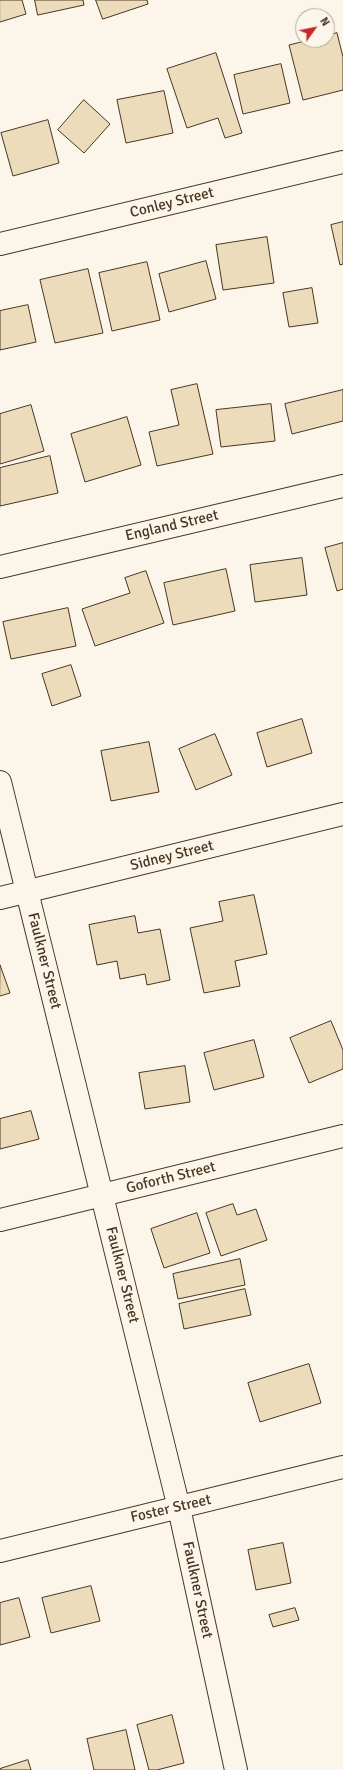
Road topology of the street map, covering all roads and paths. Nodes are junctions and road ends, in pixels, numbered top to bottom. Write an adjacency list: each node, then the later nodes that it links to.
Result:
1 (343, 162): 2 (street, Conley Street)
2 (0, 244)
3 (343, 486): 4 (street, England Street)
4 (0, 567)
5 (0, 782): 7 (street, Faulkner Street)
6 (343, 814): 7 (street, Sidney Street)
7 (27, 892): 8 (street, Sidney Street); 10 (street, Faulkner Street)
8 (0, 898)
9 (343, 1136): 10 (street, Goforth Street)
10 (102, 1195): 11 (street, Goforth Street); 13 (street, Faulkner Street)
11 (0, 1220)
12 (343, 1467): 13 (street, Foster Street)
13 (179, 1508): 14 (street, Foster Street); 15 (street, Faulkner Street)
14 (0, 1551)
15 (236, 1770)

